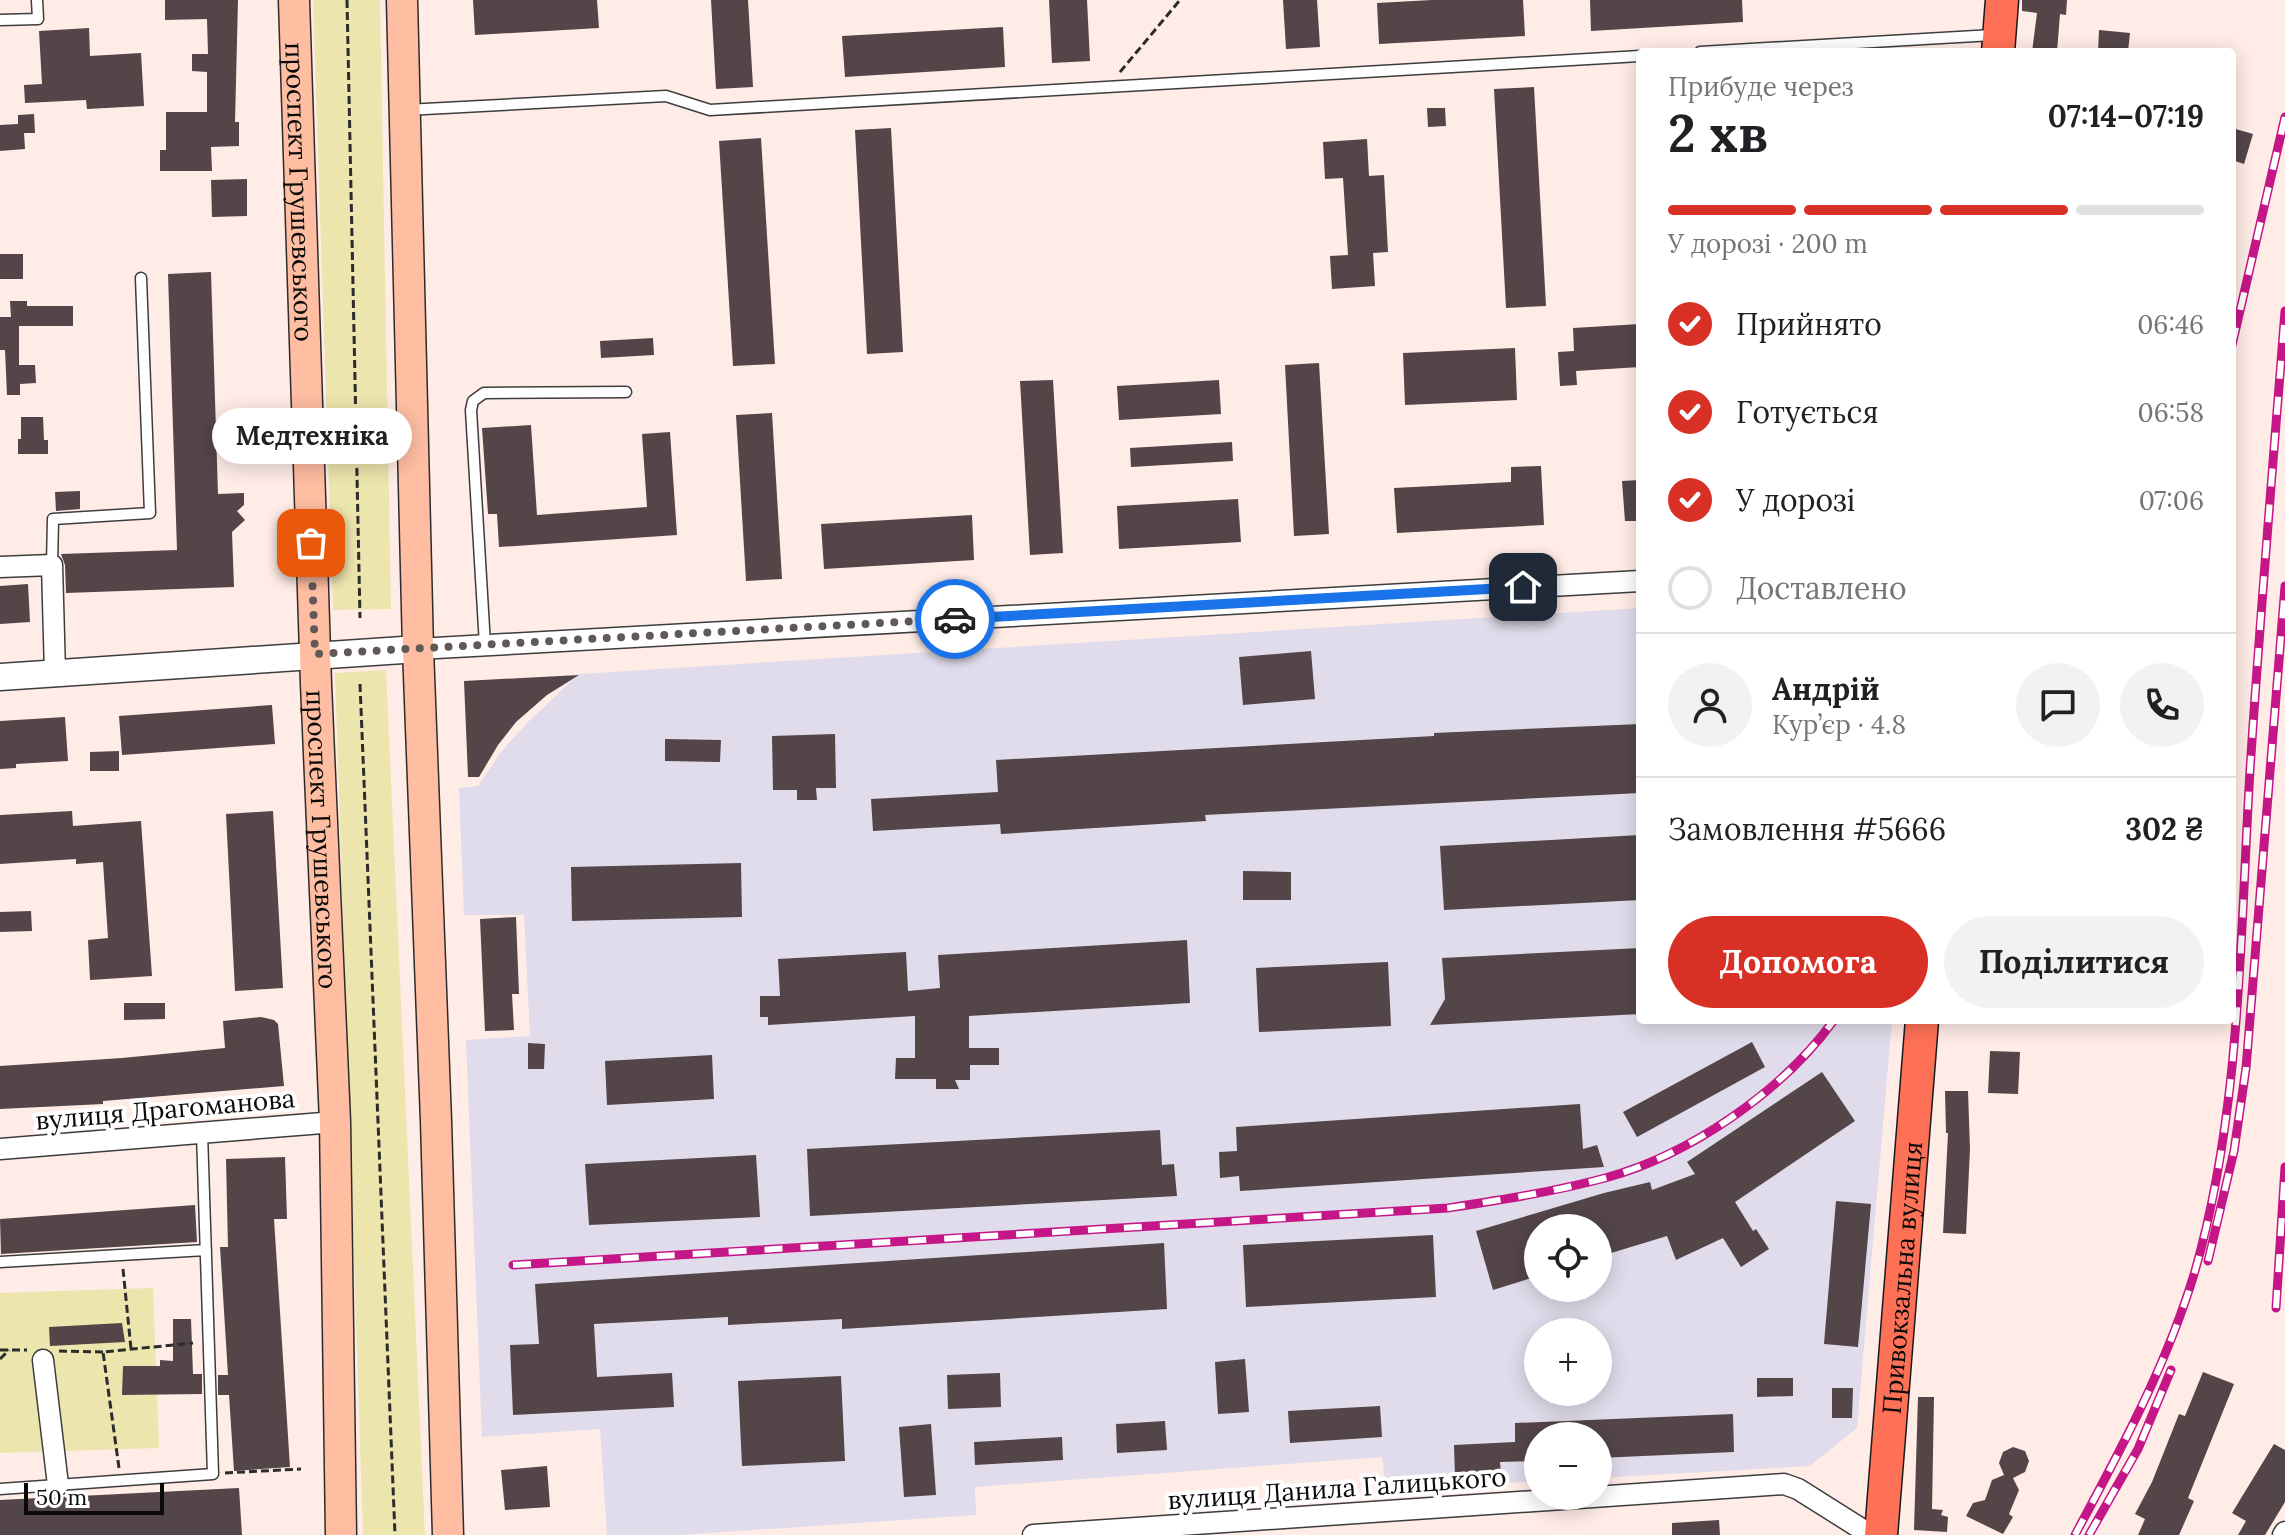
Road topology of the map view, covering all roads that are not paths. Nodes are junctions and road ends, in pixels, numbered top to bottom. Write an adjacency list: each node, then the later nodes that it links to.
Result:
1 (37, 0): 5 (lane)
2 (294, 0): 17 (main road, проспект Грушевського)
3 (402, 0): 9 (main road)
4 (2002, 0): 6 (main road)
5 (0, 20)
6 (1998, 43): 7 (lane)
7 (1832, 48)
8 (1636, 56): 9 (lane)
9 (404, 110): 16 (main road)
10 (141, 278): 12 (lane)
11 (626, 392): 15 (lane)
12 (52, 565): 13 (street); 18 (street)
13 (0, 567)
14 (1636, 581): 15 (street)
15 (485, 645): 16 (street)
16 (418, 649): 17 (street); 30 (main road)
17 (315, 654): 18 (street); 21 (main road, проспект Грушевського)
18 (55, 673): 19 (street)
19 (0, 677)
20 (1922, 1024): 33 (main road, Привокзальна вулиця)
21 (335, 1122): 22 (street, вулиця Драгоманова); 29 (main road, проспект Грушевського)
22 (202, 1133): 23 (street, вулиця Драгоманова); 24 (lane)
23 (0, 1149)
24 (206, 1250): 25 (lane); 27 (lane)
25 (0, 1262)
26 (43, 1360): 27 (street)
27 (58, 1485): 28 (lane)
28 (0, 1489)
29 (341, 1535)
30 (448, 1535)
31 (1033, 1535): 32 (street, вулиця Данила Галицького)
32 (1871, 1535)
33 (1881, 1535)

